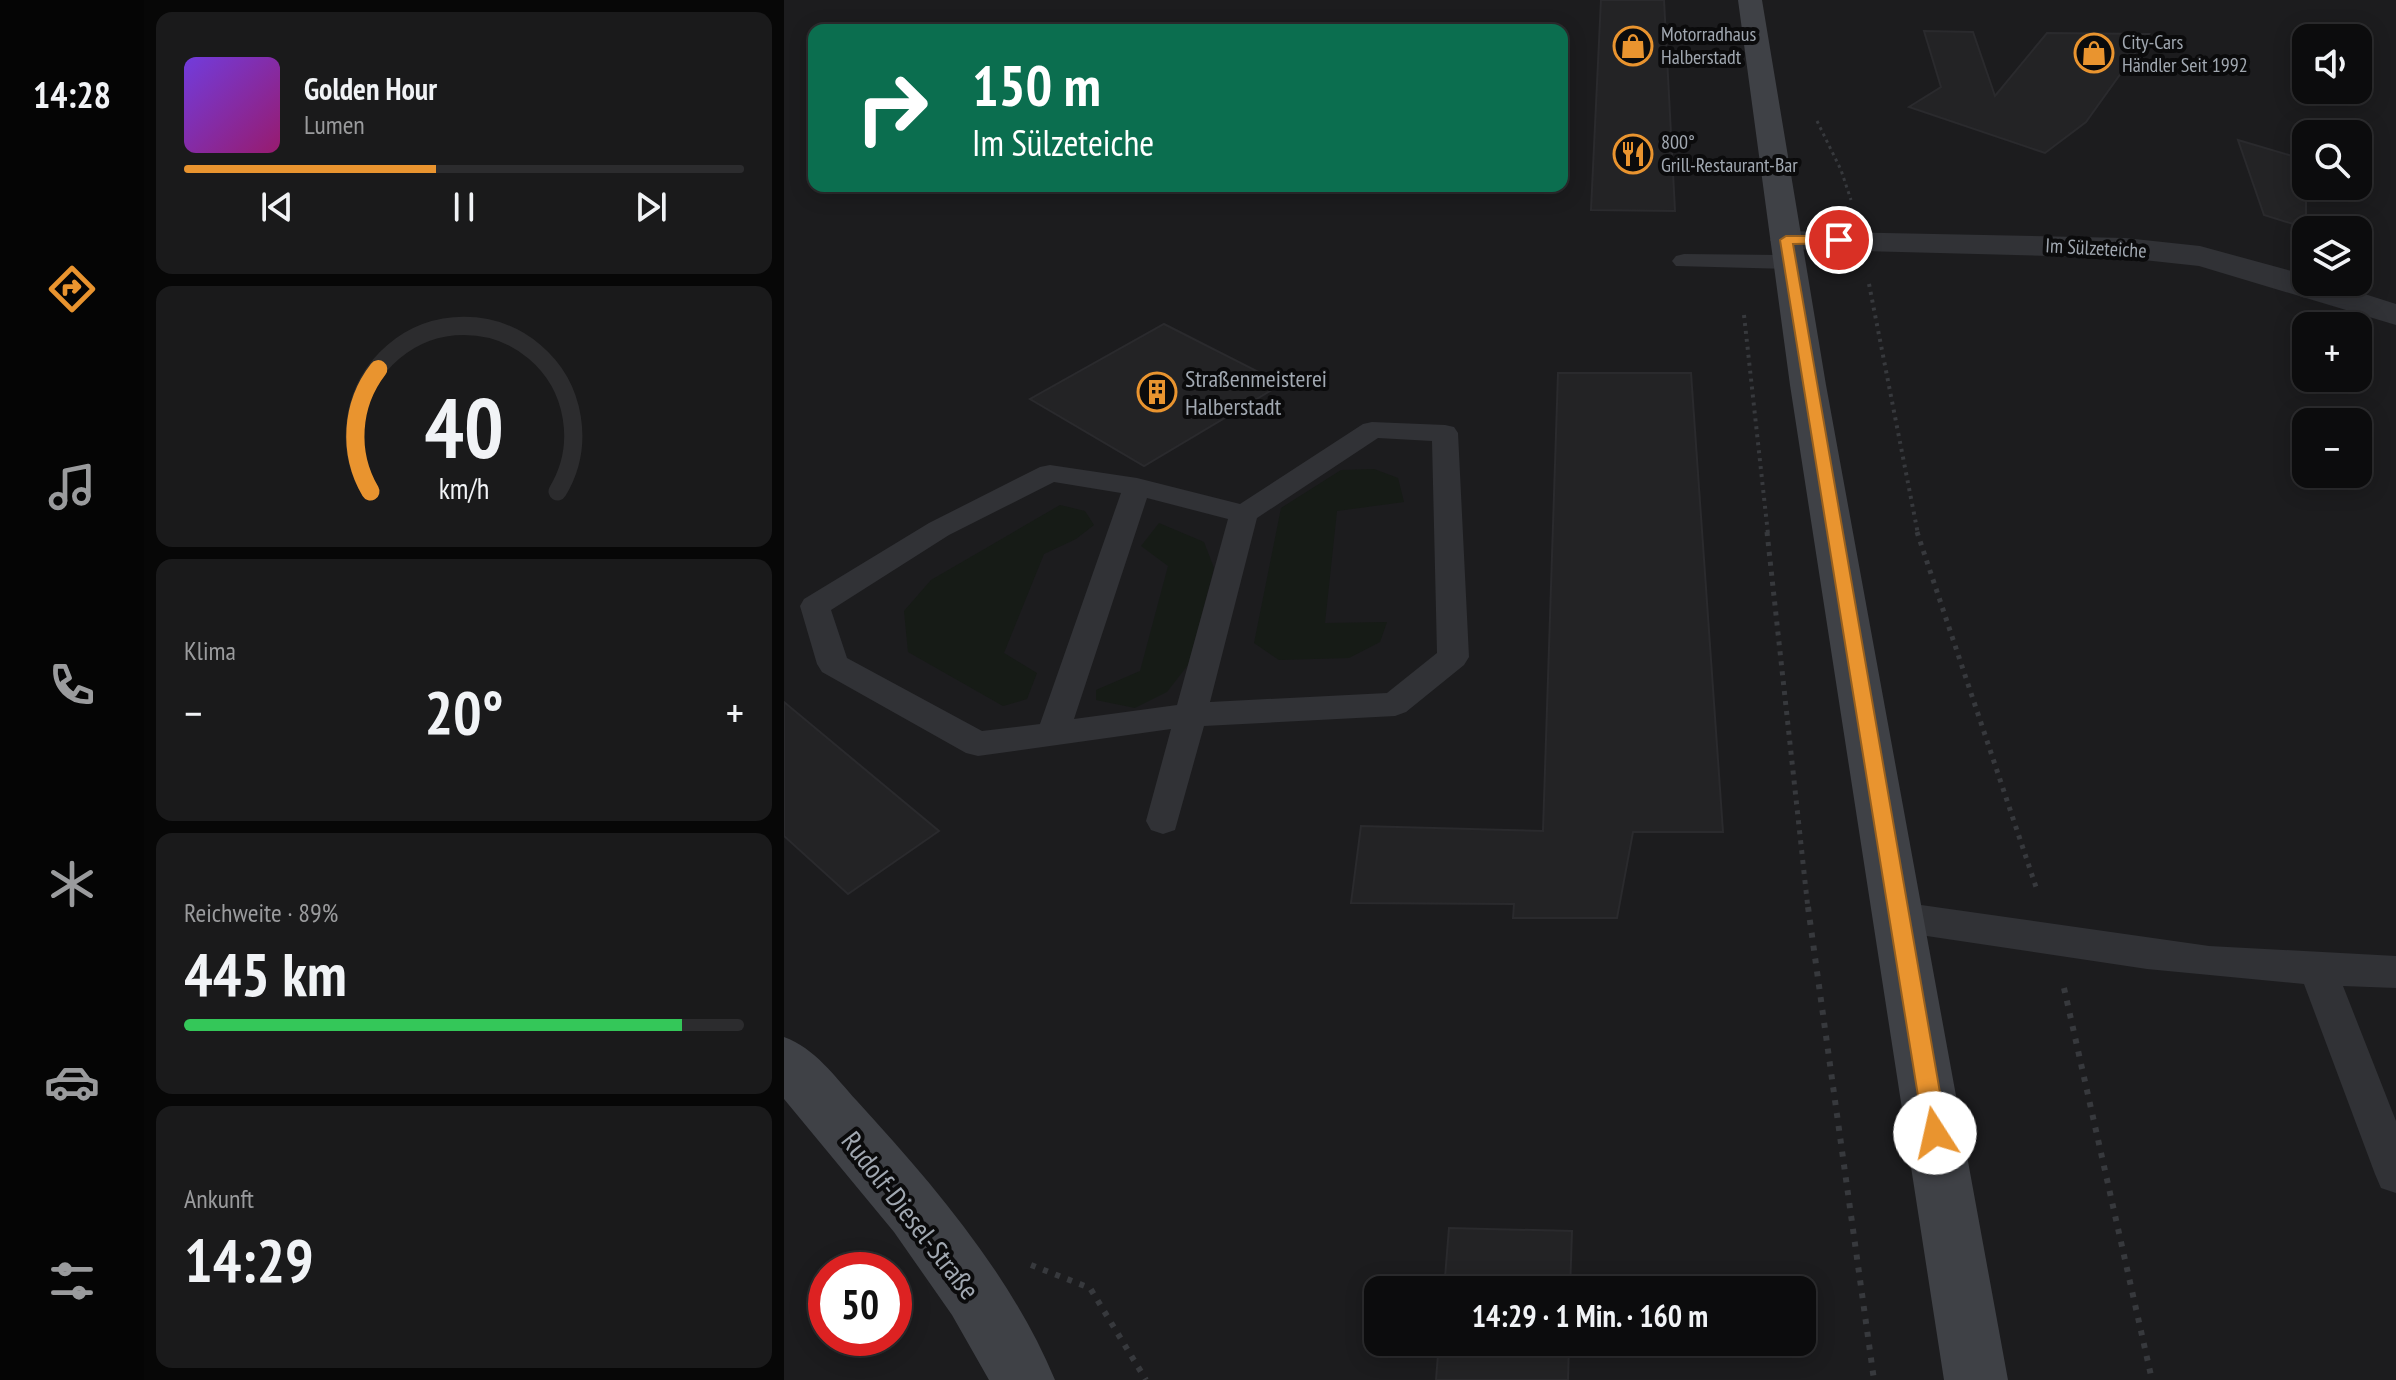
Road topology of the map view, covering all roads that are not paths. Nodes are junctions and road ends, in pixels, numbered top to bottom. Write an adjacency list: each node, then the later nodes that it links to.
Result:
1 (1750, 0): 2 (main road)
2 (1788, 251): 3 (lane); 4 (street, Im Sülzeteiche); 10 (main road)
3 (1684, 261)
4 (2396, 315)
5 (1137, 487): 6 (lane); 8 (lane); 8 (lane)
6 (1244, 514): 7 (lane); 7 (lane)
7 (1191, 715): 8 (lane); 9 (lane)
8 (1053, 733)
9 (1163, 821)
10 (1900, 917): 11 (lane); 16 (main road)
11 (2318, 971): 12 (lane); 14 (lane)
12 (2396, 972)
13 (784, 1061): 15 (main road, Rudolf-Diesel-Straße)
14 (2396, 1174)
15 (1023, 1380)
16 (1976, 1380)

